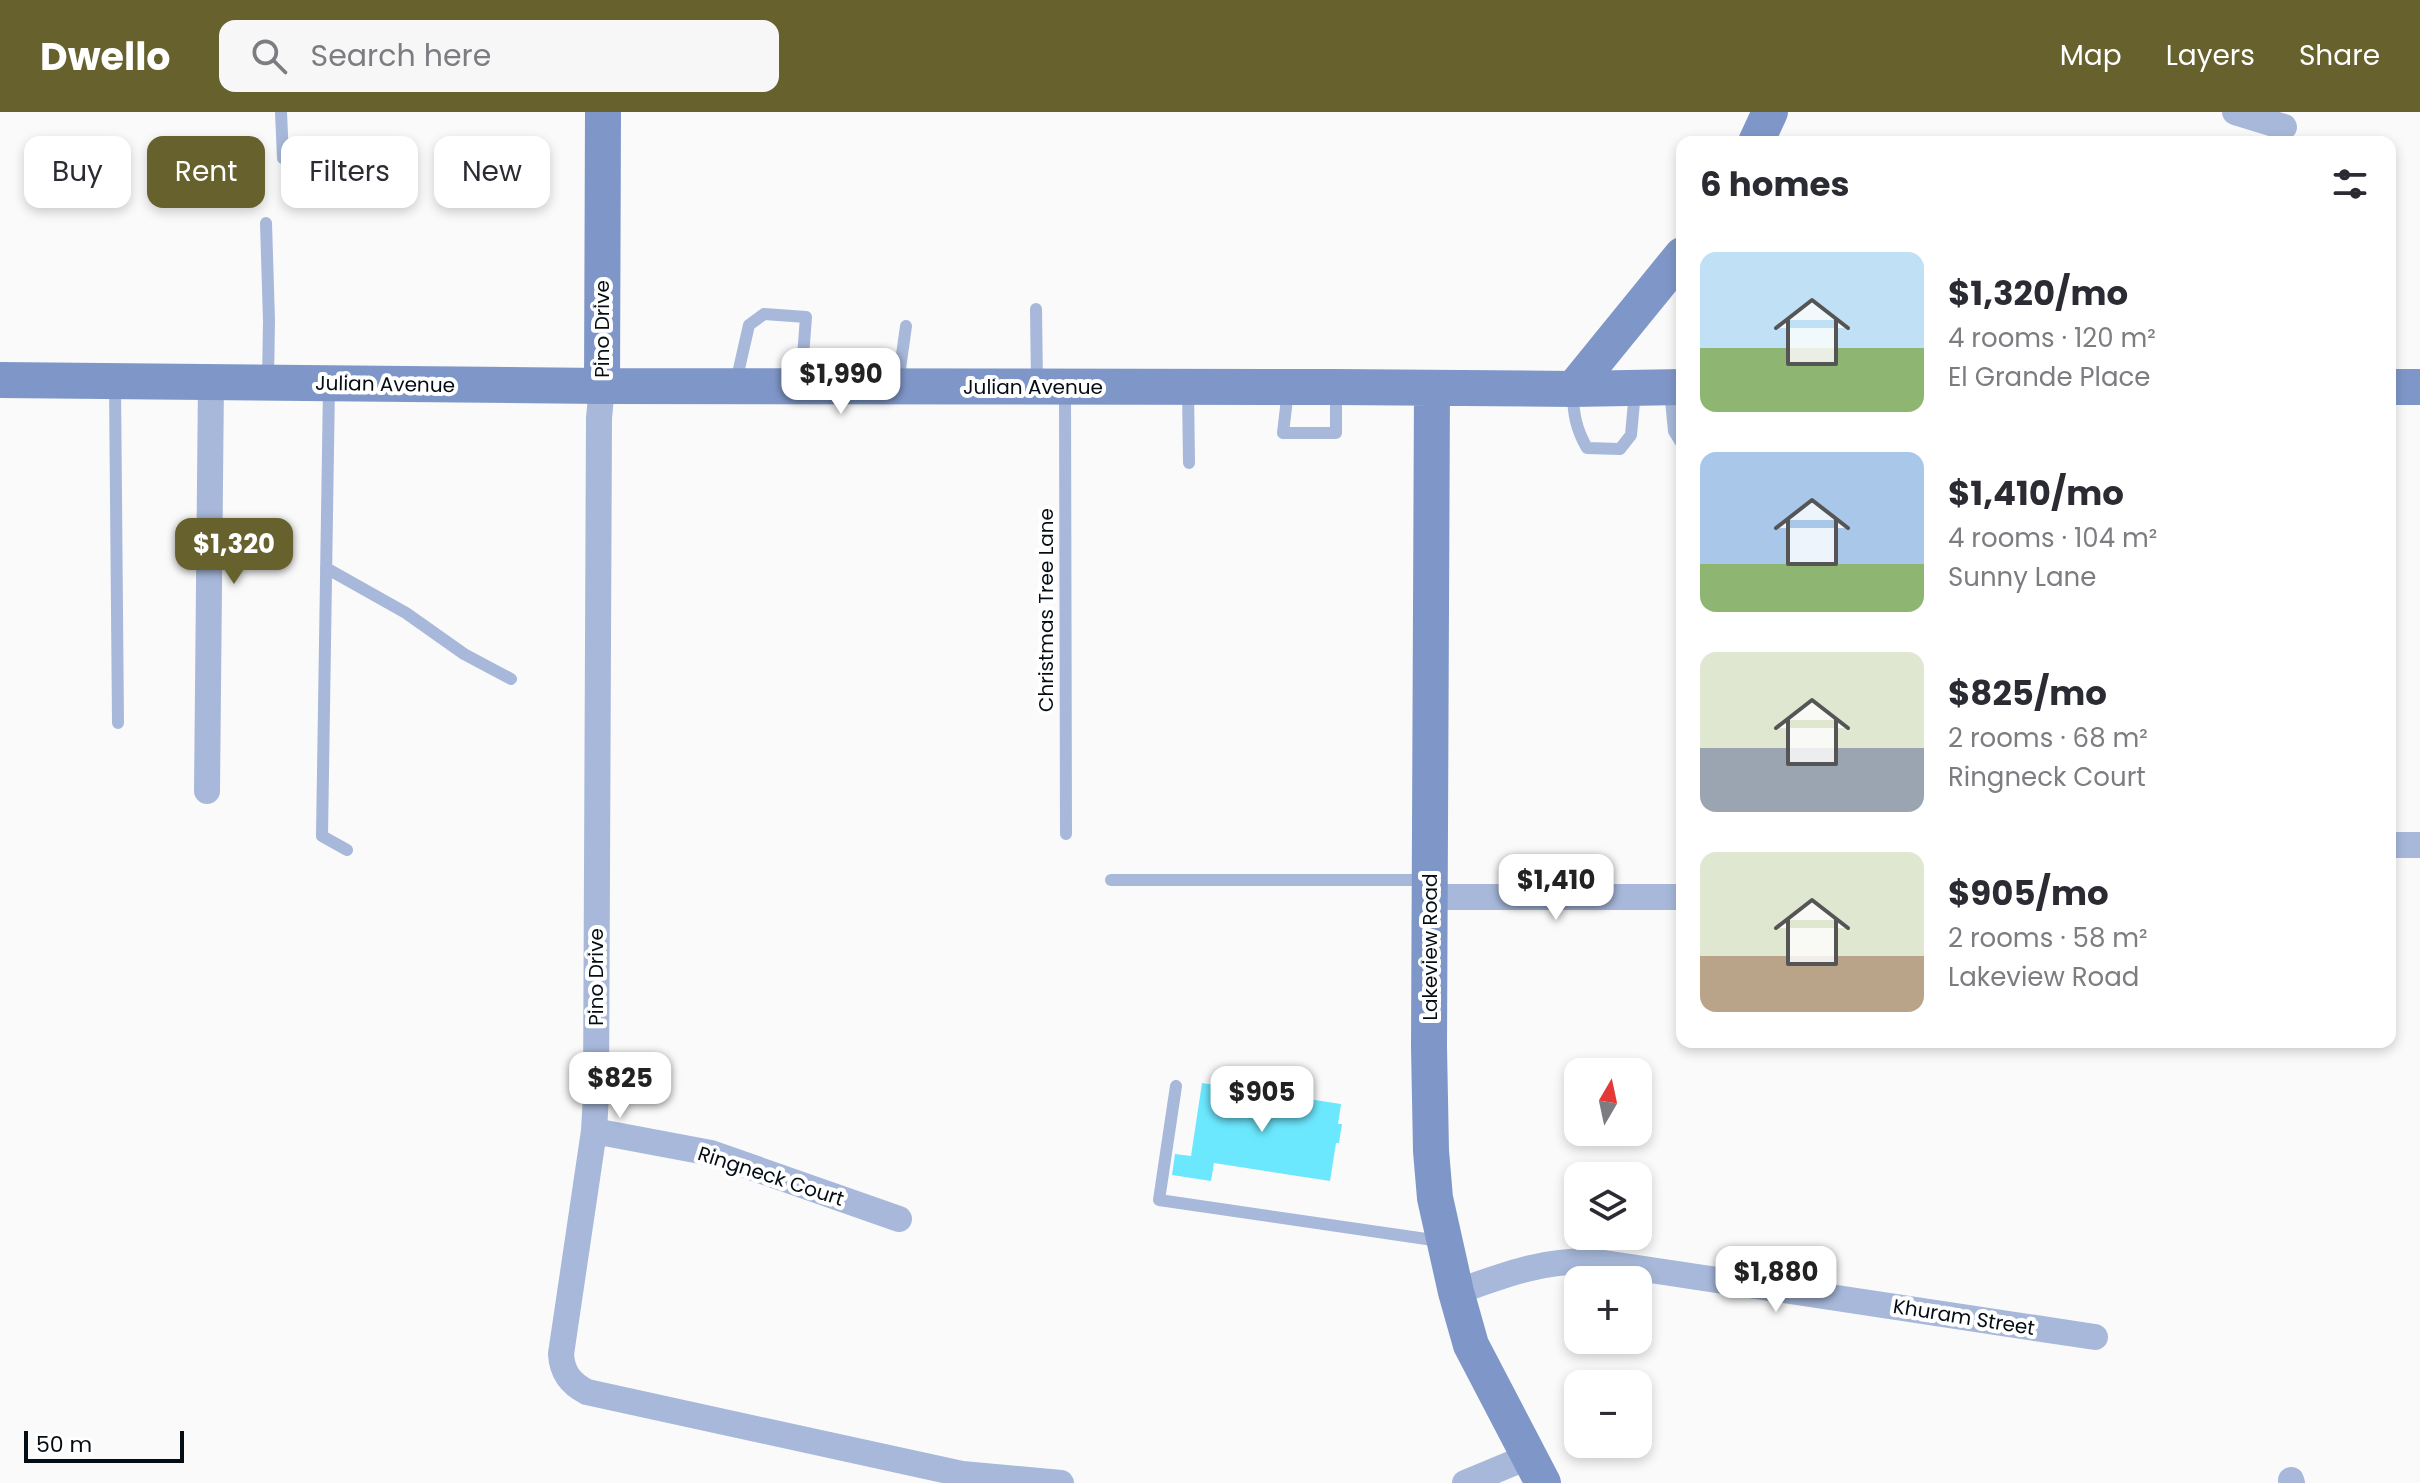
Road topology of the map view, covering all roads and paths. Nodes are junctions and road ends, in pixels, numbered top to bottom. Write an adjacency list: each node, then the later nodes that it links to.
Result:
1 (281, 112): 6 (lane)
2 (603, 112): 17 (main road, Pino Drive)
3 (1770, 112): 7 (main road)
4 (2235, 112): 5 (street)
5 (2286, 127)
6 (282, 136)
7 (1759, 136)
8 (266, 223): 15 (lane)
9 (1676, 262): 27 (main road)
10 (1036, 309): 21 (lane, Christmas Tree Lane)
11 (906, 326): 20 (lane)
12 (0, 380): 13 (main road, Julian Avenue)
13 (115, 381): 14 (main road, Julian Avenue); 32 (lane)
14 (211, 381): 15 (main road, Julian Avenue); 33 (street)
15 (268, 382): 16 (main road, Julian Avenue)
16 (329, 383): 17 (main road, Julian Avenue); 30 (lane)
17 (602, 386): 18 (main road, Julian Avenue); 42 (street, Pino Drive)
18 (735, 386): 19 (main road, Julian Avenue); 19 (lane)
19 (800, 386): 20 (main road, Julian Avenue)
20 (897, 386): 21 (main road, Julian Avenue)
21 (1051, 387): 22 (main road, Julian Avenue); 34 (lane, Christmas Tree Lane)
22 (1188, 387): 26 (main road, Julian Avenue); 29 (lane)
23 (2396, 387): 24 (main road)
24 (2420, 387)
25 (1662, 388): 27 (main road, Julian Avenue); 27 (lane); 28 (lane)
26 (1432, 389): 27 (main road, Julian Avenue); 39 (main road, Lakeview Road)
27 (1573, 389)
28 (1676, 434)
29 (1189, 463)
30 (326, 568): 31 (lane); 37 (lane)
31 (511, 679)
32 (118, 723)
33 (207, 791)
34 (1066, 834)
35 (2396, 845): 36 (street)
36 (2420, 845)
37 (347, 850)
38 (1111, 880): 39 (lane)
39 (1430, 889): 40 (street); 44 (main road, Lakeview Road)
40 (1676, 897)
41 (1176, 1086): 44 (lane)
42 (594, 1131): 43 (street, Ringneck Court); 48 (street, Pino Drive)
43 (899, 1219)
44 (1443, 1242): 45 (main road, Lakeview Road)
45 (1456, 1292): 46 (street, Khuram Street); 47 (main road, Lakeview Road)
46 (2095, 1337)
47 (1536, 1470): 49 (street)
48 (1061, 1483)
49 (1465, 1483)

